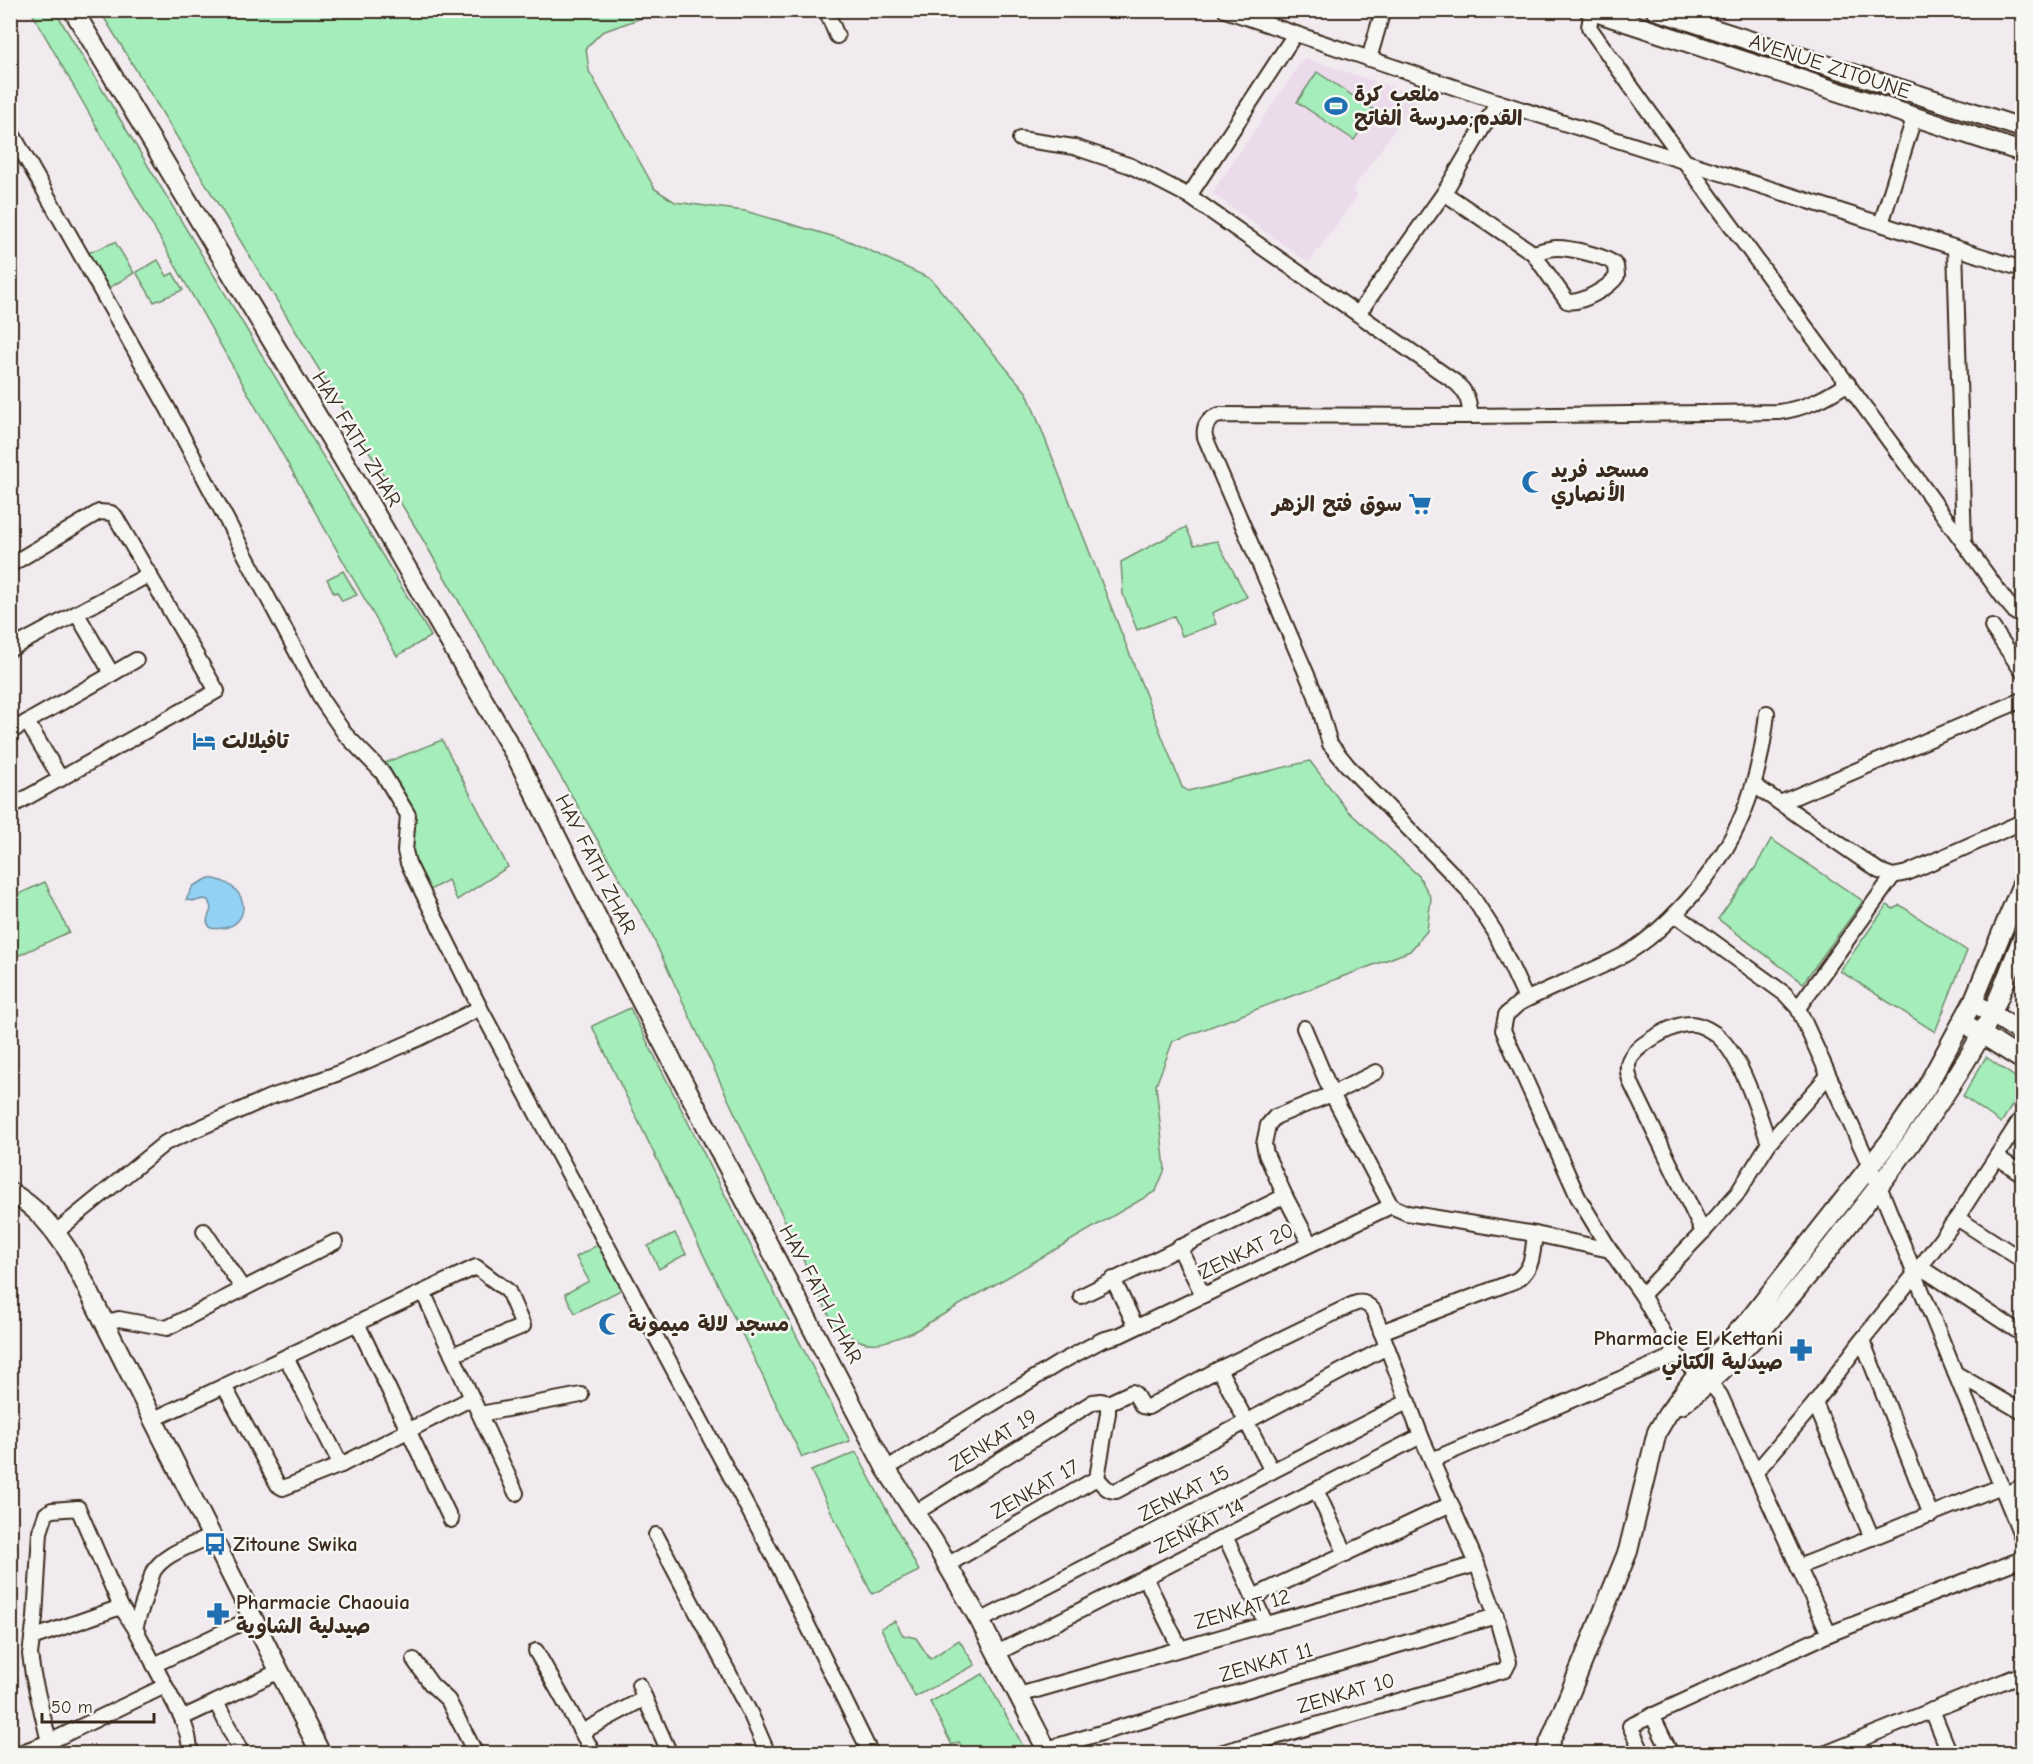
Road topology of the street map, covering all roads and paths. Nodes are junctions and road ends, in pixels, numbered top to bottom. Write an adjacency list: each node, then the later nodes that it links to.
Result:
1 (73, 10): 115 (street, HAY FATH ZHAR)
2 (826, 10): 8 (street)
3 (1225, 10): 7 (street)
4 (1383, 10): 9 (street)
5 (1655, 10): 12 (street, AVENUE ZITOUNE)
6 (1590, 11): 11 (street, AVENUE ZITOUNE); 16 (street)
7 (1294, 34): 9 (street); 18 (street)
8 (837, 36)
9 (1369, 59): 10 (street)
10 (1498, 102): 16 (street); 17 (street)
11 (1914, 118): 15 (street, AVENUE ZITOUNE); 19 (street)
12 (2022, 128)
13 (10, 130): 51 (street)
14 (1020, 139): 18 (street)
15 (2022, 152)
16 (1682, 161): 19 (street); 24 (street)
17 (1444, 193): 21 (street); 23 (street)
18 (1189, 196): 23 (street)
19 (1881, 224): 20 (street)
20 (1955, 248): 22 (street); 26 (street)
21 (1533, 253): 21 (street)
22 (2022, 269)
23 (1358, 314): 25 (street)
24 (1848, 383): 25 (street); 26 (street)
25 (1470, 416): 49 (street)
26 (1964, 543): 30 (street)
27 (10, 565): 28 (street)
28 (150, 574): 29 (street); 40 (street)
29 (77, 614): 32 (street); 35 (street)
30 (2022, 615)
31 (1992, 627): 34 (street)
32 (10, 649)
33 (136, 660): 35 (street)
34 (2022, 671)
35 (112, 674): 38 (street)
36 (2022, 700): 42 (street)
37 (1767, 713): 41 (street)
38 (27, 722): 39 (street); 40 (street)
39 (10, 732)
40 (60, 779): 43 (street)
41 (1754, 785): 42 (street); 47 (street)
42 (1780, 802): 45 (street)
43 (10, 807)
44 (2022, 822): 45 (street)
45 (1893, 876): 52 (street)
46 (2022, 884): 50 (street)
47 (1675, 914): 49 (street); 52 (street)
48 (2022, 939): 53 (street)
49 (1526, 999): 79 (street)
50 (1973, 1002): 53 (street); 54 (street)
51 (480, 1008): 73 (street); 171 (street)
52 (1798, 1008): 60 (street)
53 (1991, 1013): 56 (street); 57 (street)
54 (1963, 1022): 57 (street); 65 (street)
55 (1304, 1028): 61 (street)
56 (2022, 1033)
57 (1982, 1034): 58 (street); 67 (street)
58 (2022, 1060)
59 (1376, 1072): 61 (street)
60 (1828, 1076): 63 (street); 65 (street)
61 (1332, 1094): 69 (street); 70 (street)
62 (2022, 1117): 64 (street)
63 (1769, 1143): 74 (street); 74 (street)
64 (1997, 1157): 66 (street); 71 (street)
65 (1869, 1167): 67 (street); 100 (street)
66 (2022, 1174)
67 (1879, 1186): 81 (street); 100 (street)
68 (10, 1192): 73 (street)
69 (1284, 1196): 77 (street); 78 (street)
70 (1391, 1206): 75 (street); 77 (street, ZENKAT 20)
71 (1957, 1218): 80 (street); 81 (street)
72 (204, 1231): 83 (street)
73 (56, 1232): 88 (street)
74 (1703, 1232): 85 (street)
75 (1535, 1234): 79 (street); 91 (street)
76 (335, 1242): 83 (street)
77 (1310, 1244): 86 (street, ZENKAT 20)
78 (1179, 1247): 82 (street); 86 (street)
79 (1610, 1250): 85 (street)
80 (2022, 1260)
81 (1918, 1270): 92 (street); 93 (street); 99 (street)
82 (1113, 1279): 87 (street); 90 (street)
83 (243, 1289): 88 (street)
84 (423, 1292): 89 (street); 95 (street); 95 (street)
85 (1642, 1294): 96 (street)
86 (1203, 1295): 90 (street, ZENKAT 20)
87 (1081, 1296)
88 (103, 1323): 109 (street)
89 (357, 1323): 97 (street); 111 (street)
90 (1136, 1328): 115 (street, ZENKAT 20)
91 (1381, 1332): 94 (street); 98 (street)
92 (2022, 1334)
93 (1862, 1340): 106 (street); 125 (street)
94 (1387, 1347): 104 (street); 110 (street)
95 (452, 1355): 103 (street)
96 (1676, 1355): 100 (street); 113 (street)
97 (286, 1357): 101 (street); 114 (street)
98 (1219, 1370): 105 (street); 110 (street)
99 (1955, 1373): 107 (street); 121 (street)
100 (1704, 1378): 117 (street); 173 (street)
101 (224, 1386): 109 (street); 114 (street)
102 (581, 1395): 108 (street)
103 (472, 1398): 108 (street); 111 (street)
104 (1407, 1402): 112 (street); 116 (street, ZENKAT 15)
105 (1108, 1403): 118 (street, ZENKAT 17); 124 (street, ZENKAT 19)
106 (1815, 1403): 117 (street); 131 (street)
107 (2022, 1412)
108 (480, 1414): 122 (street)
109 (152, 1420): 128 (street)
110 (1247, 1421): 116 (street); 118 (street)
111 (408, 1431): 114 (street); 126 (street)
112 (1421, 1436): 113 (street); 120 (street, ZENKAT 14)
113 (1432, 1460): 123 (street)
114 (341, 1465)
115 (886, 1468): 124 (street, HAY FATH ZHAR)
116 (1272, 1471): 142 (street, ZENKAT 15)
117 (1756, 1472): 136 (street)
118 (1097, 1478): 134 (street, ZENKAT 17)
119 (2022, 1487): 121 (street)
120 (1316, 1490): 129 (street, ZENKAT 14); 132 (street)
121 (2003, 1490): 125 (street); 130 (street)
122 (516, 1493)
123 (1451, 1504): 132 (street); 135 (street)
124 (915, 1513): 134 (street, HAY FATH ZHAR)
125 (1931, 1515): 131 (street)
126 (451, 1520)
127 (656, 1535): 170 (street)
128 (211, 1536): 141 (street); 144 (street)
129 (1225, 1536): 137 (street, ZENKAT 14); 138 (street)
130 (2022, 1537)
131 (1872, 1538): 136 (street)
132 (1346, 1554): 138 (street)
133 (2022, 1559): 145 (street)
134 (947, 1564): 142 (street, HAY FATH ZHAR)
135 (1477, 1564): 140 (street); 143 (street, ZENKAT 12)
136 (1798, 1568): 145 (street)
137 (1145, 1577): 147 (street); 149 (street, ZENKAT 14)
138 (1253, 1597): 143 (street)
139 (120, 1607): 144 (street); 146 (street); 146 (street)
140 (1496, 1616): 162 (street, ZENKAT 11); 172 (street, ZENKAT 10)
141 (252, 1618): 151 (street); 152 (street)
142 (980, 1621): 149 (street, HAY FATH ZHAR)
143 (1266, 1624): 147 (street, ZENKAT 12)
144 (135, 1628): 151 (street)
145 (1829, 1634): 158 (street)
146 (32, 1638): 161 (street)
147 (1180, 1648): 155 (street, ZENKAT 12)
148 (536, 1651): 160 (street)
149 (997, 1653): 155 (street, HAY FATH ZHAR)
150 (414, 1660): 167 (street)
151 (154, 1665): 154 (street)
152 (279, 1671): 156 (street); 166 (street)
153 (2022, 1674): 157 (street)
154 (165, 1686): 159 (street); 161 (street)
155 (1019, 1695): 162 (street, HAY FATH ZHAR)
156 (216, 1702): 159 (street); 165 (street)
157 (1932, 1710): 176 (street); 177 (street)
158 (1652, 1715): 174 (street); 175 (street)
159 (182, 1718): 164 (street)
160 (582, 1732): 168 (street); 169 (street)
161 (49, 1742): 163 (street)
162 (1048, 1751)
163 (17, 1754)
164 (191, 1754)
165 (242, 1754)
166 (321, 1754)
167 (476, 1754)
168 (594, 1754)
169 (670, 1754)
170 (768, 1754)
171 (871, 1754)
172 (1217, 1754)
173 (1545, 1754)
174 (1643, 1754)
175 (1671, 1754)
176 (1824, 1754)
177 (1950, 1754)

